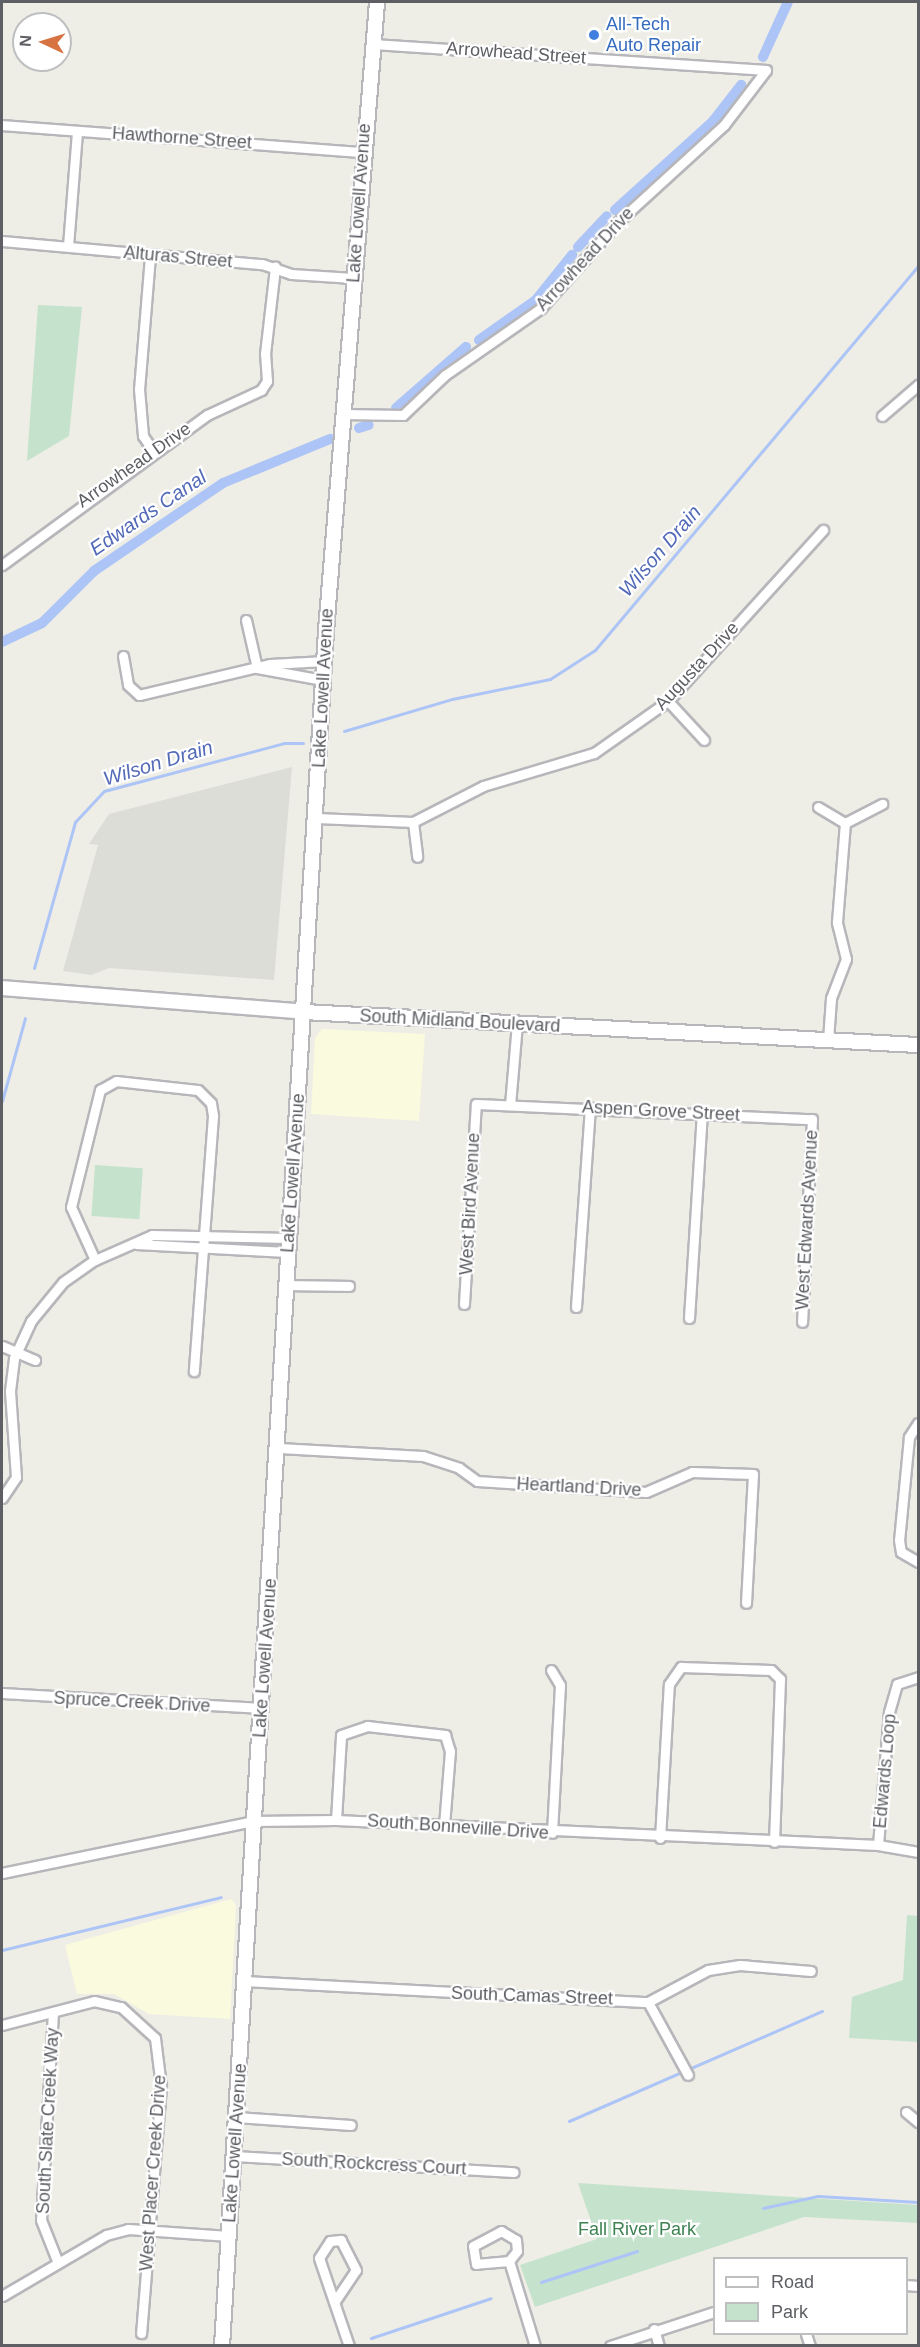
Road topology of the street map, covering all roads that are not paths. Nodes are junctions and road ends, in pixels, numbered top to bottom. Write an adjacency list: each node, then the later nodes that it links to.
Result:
1 (377, 2): 2 (main road, Lake Lowell Avenue)
2 (374, 44): 3 (street, Arrowhead Street); 6 (main road, Lake Lowell Avenue)
3 (766, 70): 13 (street, Arrowhead Drive)
4 (2, 124): 5 (street, Hawthorne Street)
5 (77, 131): 6 (street, Hawthorne Street); 8 (street)
6 (362, 152): 11 (main road, Lake Lowell Avenue)
7 (2, 242): 8 (street, Alturas Street)
8 (68, 246): 9 (street, Alturas Street)
9 (150, 256): 10 (street, Alturas Street); 15 (street)
10 (275, 267): 11 (street, Alturas Street); 15 (street, Arrowhead Drive)
11 (353, 278): 13 (main road, Lake Lowell Avenue)
12 (918, 385): 14 (street)
13 (343, 414): 20 (main road, Lake Lowell Avenue)
14 (882, 416)
15 (154, 452): 17 (street, Arrowhead Drive)
16 (823, 530): 23 (street, Augusta Drive)
17 (2, 565)
18 (246, 620): 21 (street)
19 (123, 656): 21 (street)
20 (325, 661): 21 (street); 22 (main road, Lake Lowell Avenue)
21 (257, 668): 22 (street)
22 (323, 680): 27 (main road, Lake Lowell Avenue)
23 (668, 701): 24 (street); 28 (street, Augusta Drive)
24 (705, 740)
25 (882, 804): 29 (street)
26 (818, 807): 29 (street)
27 (316, 818): 28 (street, Augusta Drive); 32 (main road, Lake Lowell Avenue)
28 (413, 822): 30 (street)
29 (845, 823): 34 (street)
30 (417, 857)
31 (2, 988): 32 (main road, South Midland Boulevard)
32 (304, 1012): 33 (main road, South Midland Boulevard); 43 (main road, Lake Lowell Avenue)
33 (517, 1024): 34 (main road, South Midland Boulevard); 37 (street)
34 (828, 1040): 35 (main road, South Midland Boulevard)
35 (918, 1045)
36 (476, 1104): 37 (street, Aspen Grove Street); 48 (street, West Bird Avenue)
37 (510, 1105): 38 (street, Aspen Grove Street)
38 (590, 1107): 39 (street, Aspen Grove Street); 49 (street)
39 (702, 1113): 40 (street, Aspen Grove Street); 50 (street)
40 (812, 1119): 51 (street, West Edwards Avenue)
41 (206, 1235): 42 (street); 43 (street); 44 (street); 45 (street)
42 (136, 1244): 44 (street); 45 (street)
43 (288, 1245): 44 (street); 46 (main road, Lake Lowell Avenue)
44 (205, 1247): 55 (street)
45 (95, 1260): 53 (street)
46 (285, 1285): 47 (street); 57 (main road, Lake Lowell Avenue)
47 (349, 1286)
48 (464, 1304)
49 (576, 1307)
50 (689, 1318)
51 (802, 1322)
52 (2, 1346): 53 (street)
53 (16, 1350): 54 (street); 58 (street)
54 (35, 1360)
55 (194, 1371)
56 (918, 1423): 59 (street)
57 (279, 1448): 60 (street, Heartland Drive); 64 (main road, Lake Lowell Avenue)
58 (2, 1498)
59 (918, 1562)
60 (746, 1603)
61 (551, 1671): 68 (street)
62 (918, 1677): 71 (street, Edwards Loop)
63 (2, 1693): 64 (street, Spruce Creek Drive)
64 (262, 1708): 66 (main road, Lake Lowell Avenue)
65 (336, 1820): 66 (street, South Bonneville Drive); 67 (street, South Bonneville Drive); 67 (street)
66 (253, 1821): 73 (street, South Bonneville Drive); 75 (main road, Lake Lowell Avenue)
67 (444, 1826): 68 (street, South Bonneville Drive)
68 (552, 1833): 69 (street, South Bonneville Drive)
69 (660, 1838): 70 (street, South Bonneville Drive); 70 (street)
70 (774, 1842): 71 (street, South Bonneville Drive)
71 (878, 1845): 72 (street, South Bonneville Drive)
72 (918, 1852)
73 (2, 1873)
74 (811, 1971): 76 (street)
75 (244, 1981): 76 (street, South Camas Street); 82 (main road, Lake Lowell Avenue)
76 (648, 2002): 80 (street)
77 (72, 2006): 78 (street, South Slate Creek Way); 87 (street, West Placer Creek Drive)
78 (53, 2012): 79 (street, South Slate Creek Way); 90 (street, South Slate Creek Way)
79 (2, 2025)
80 (688, 2075)
81 (906, 2112): 83 (street)
82 (236, 2116): 84 (street); 85 (main road, Lake Lowell Avenue)
83 (918, 2122)
84 (351, 2125)
85 (234, 2156): 86 (street, South Rockcress Court); 88 (main road, Lake Lowell Avenue)
86 (514, 2172)
87 (150, 2230): 88 (street); 90 (street); 95 (street, West Placer Creek Drive)
88 (229, 2236): 96 (main road, Lake Lowell Avenue)
89 (509, 2261): 89 (street); 98 (street)
90 (58, 2263): 91 (street)
91 (2, 2296)
92 (334, 2301): 92 (street); 97 (street)
93 (713, 2312): 94 (street)
94 (654, 2329): 99 (street); 100 (street)
95 (141, 2333)
96 (222, 2346)
97 (349, 2346)
98 (535, 2346)
99 (610, 2346)
100 (659, 2346)

